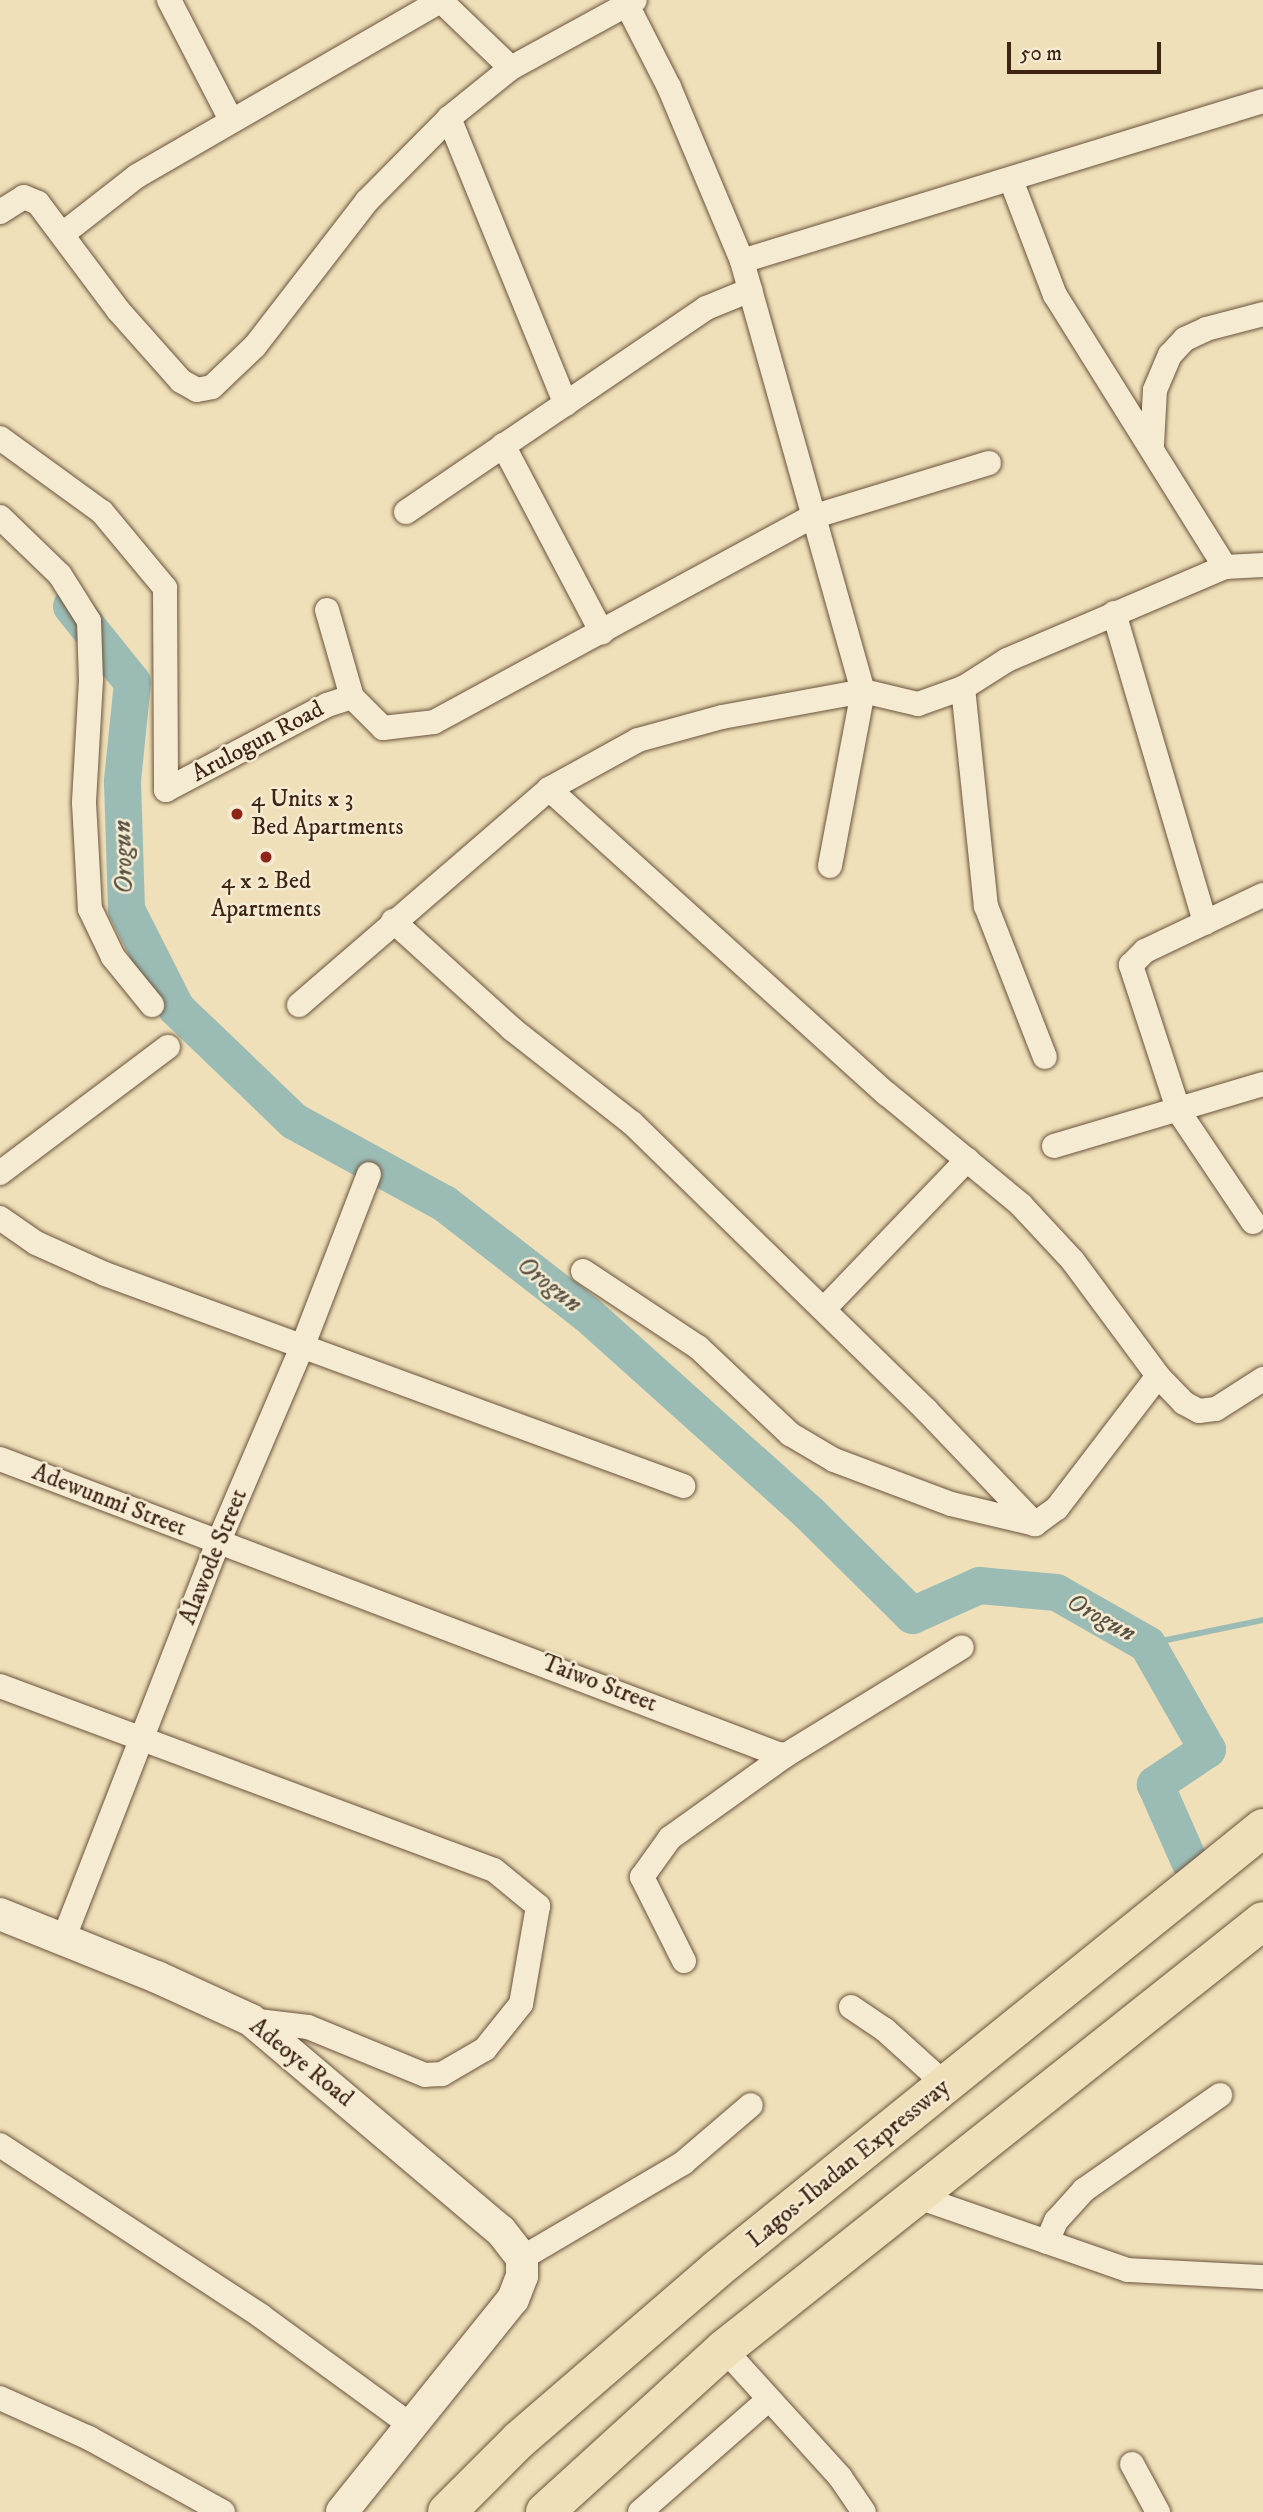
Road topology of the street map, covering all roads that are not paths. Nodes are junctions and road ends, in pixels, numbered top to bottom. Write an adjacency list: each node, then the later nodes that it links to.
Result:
1 (169, 0): 6 (street)
2 (440, 0): 4 (street); 6 (street)
3 (631, 3): 4 (street); 11 (street)
4 (511, 68): 7 (street)
5 (1263, 101): 8 (street)
6 (230, 118): 10 (street)
7 (449, 118): 10 (street); 14 (street)
8 (1011, 180): 11 (street); 17 (street)
9 (0, 212): 10 (street)
10 (64, 233)
11 (742, 261): 12 (street)
12 (750, 290): 14 (street); 21 (street)
13 (1263, 314): 17 (street)
14 (566, 404): 16 (street)
15 (0, 438): 29 (street, Arulogun Road)
16 (503, 445): 19 (street); 26 (street)
17 (1152, 445): 23 (street)
18 (989, 463): 21 (street)
19 (406, 512)
20 (0, 517): 35 (street)
21 (812, 517): 26 (street); 28 (street)
22 (1263, 565): 23 (street)
23 (1225, 567): 25 (street)
24 (327, 610): 29 (street)
25 (1114, 613): 27 (street); 34 (street)
26 (602, 633): 29 (street)
27 (964, 688): 28 (street); 38 (street)
28 (863, 691): 30 (street); 31 (street)
29 (352, 697)
30 (549, 789): 33 (street); 42 (street)
31 (830, 866)
32 (1263, 895): 34 (street)
33 (393, 921): 36 (street); 48 (street)
34 (1205, 923): 40 (street)
35 (152, 1005)
36 (299, 1005)
37 (168, 1047): 43 (street)
38 (1045, 1057)
39 (1263, 1084): 40 (street)
40 (1179, 1112): 41 (street); 46 (street)
41 (1054, 1146)
42 (967, 1160): 48 (street); 50 (street)
43 (0, 1173)
44 (369, 1174): 49 (street, Alawode Street)
45 (0, 1218): 49 (street)
46 (1253, 1222)
47 (583, 1271): 54 (street)
48 (824, 1309): 54 (street)
49 (303, 1345): 53 (street); 55 (street, Alawode Street)
50 (1158, 1376): 51 (street); 54 (street)
51 (1263, 1379)
52 (0, 1458): 55 (street, Adewunmi Street)
53 (683, 1486)
54 (1035, 1524)
55 (218, 1543): 58 (street, Alawode Street); 59 (street, Taiwo Street)
56 (962, 1647): 59 (street)
57 (0, 1686): 58 (street)
58 (145, 1738): 63 (street, Alawode Street); 66 (street)
59 (786, 1755): 64 (street)
60 (1263, 1828): 67 (highway, Lagos-Ibadan Expressway)
61 (0, 1914): 63 (street, Adeoye Road)
62 (1263, 1921): 71 (highway)
63 (63, 1940): 66 (street, Adeoye Road)
64 (684, 1961)
65 (850, 2007): 67 (street)
66 (251, 2020): 73 (street, Adeoye Road)
67 (947, 2086): 82 (highway, Lagos-Ibadan Expressway)
68 (1220, 2095): 72 (street)
69 (751, 2105): 73 (street)
70 (0, 2145): 78 (street)
71 (918, 2197): 72 (street); 75 (highway)
72 (1047, 2242): 74 (street)
73 (522, 2258): 78 (street)
74 (1263, 2277)
75 (724, 2349): 77 (street); 83 (highway)
76 (0, 2398): 80 (street)
77 (768, 2400): 84 (street); 85 (street)
78 (412, 2426): 81 (street)
79 (1132, 2464): 86 (street)
80 (223, 2512)
81 (342, 2512)
82 (447, 2512)
83 (545, 2512)
84 (640, 2512)
85 (864, 2512)
86 (1158, 2512)

